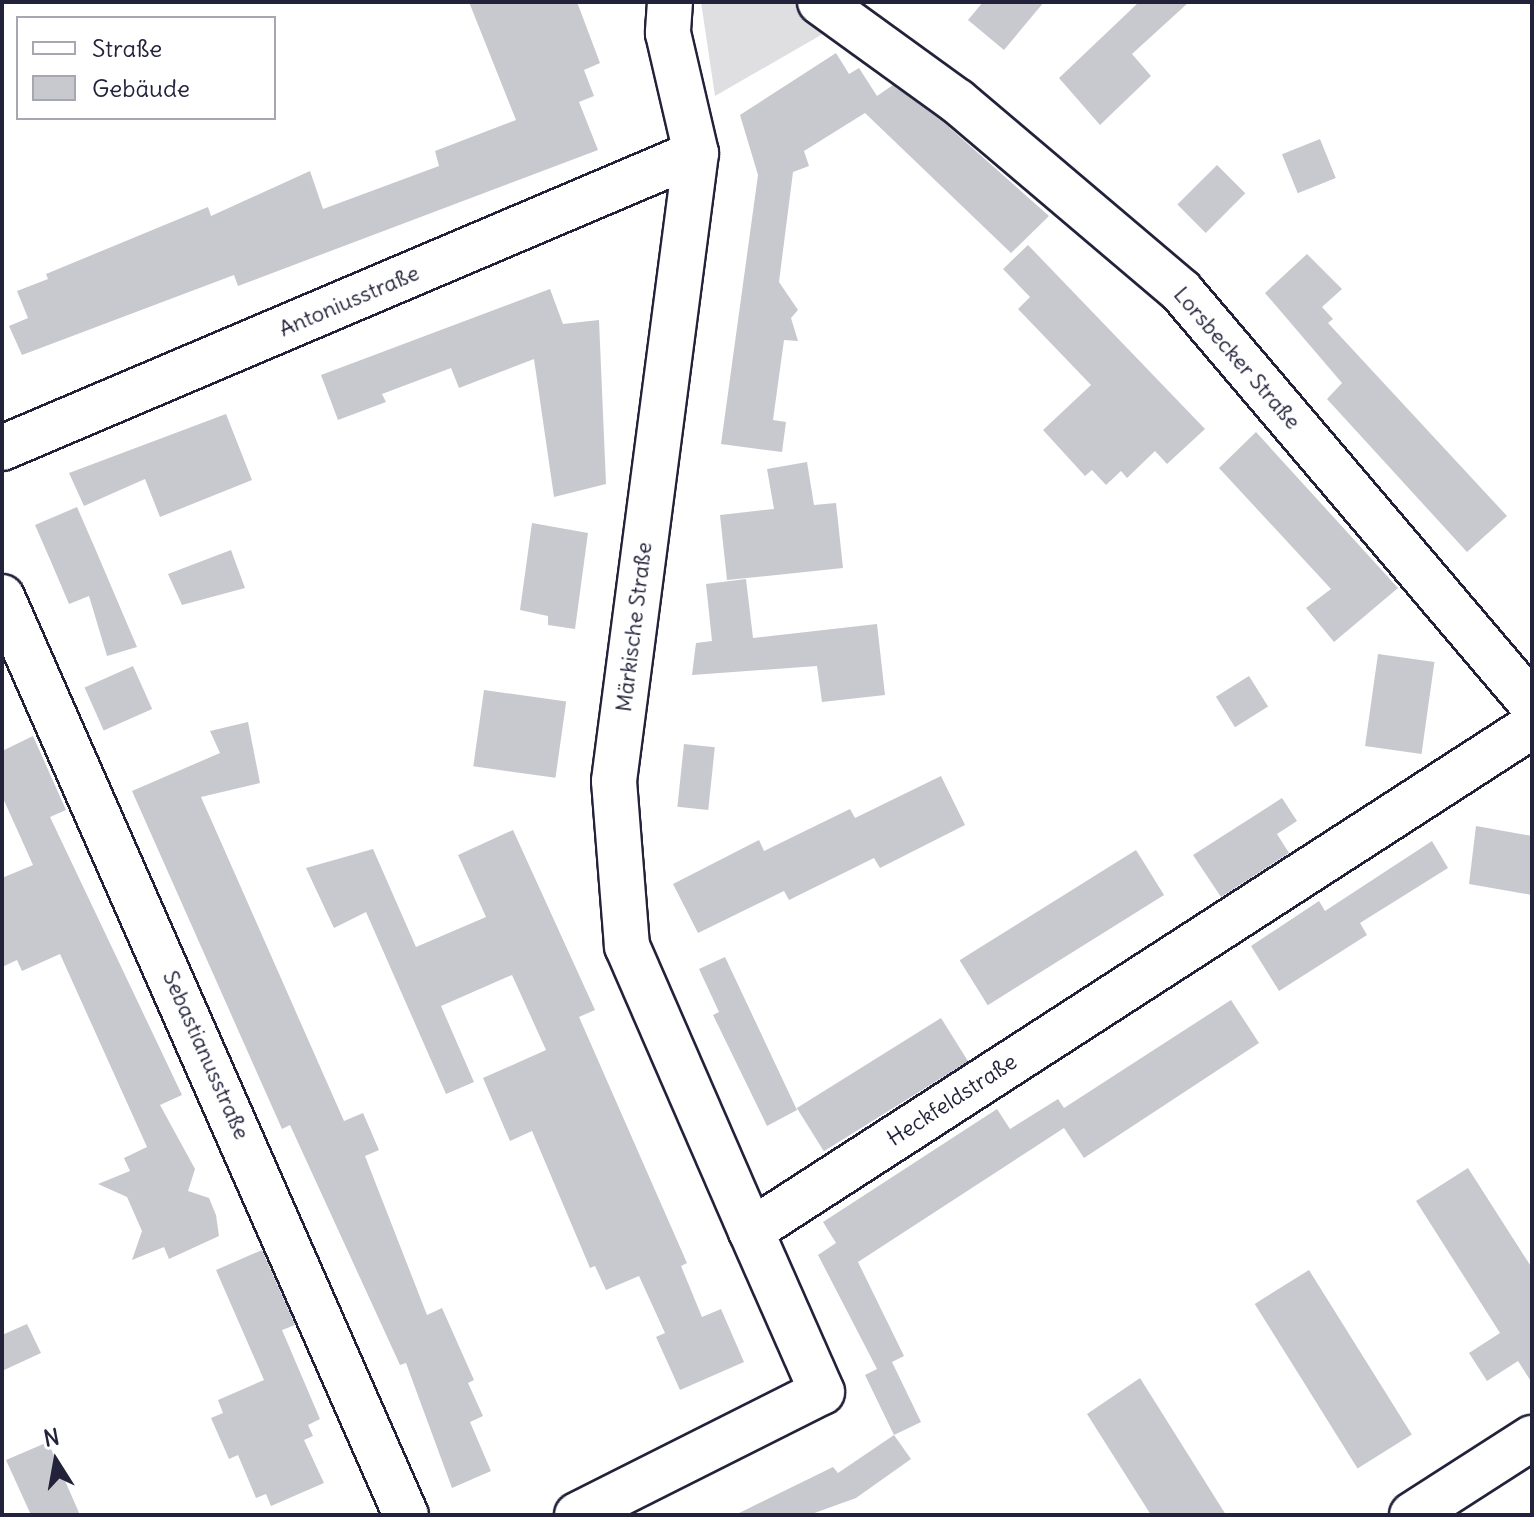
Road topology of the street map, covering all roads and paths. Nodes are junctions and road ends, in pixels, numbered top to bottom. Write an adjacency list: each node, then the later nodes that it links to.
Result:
1 (670, 2): 3 (street, Märkische Straße)
2 (820, 2): 6 (street, Lorsbecker Straße)
3 (696, 153): 4 (street, Antoniusstraße); 8 (street, Märkische Straße)
4 (2, 448)
5 (2, 597): 11 (street, Sebastianusstraße)
6 (1532, 704)
7 (1532, 726): 8 (street, Heckfeldstraße)
8 (751, 1231): 10 (street)
9 (1532, 1438): 12 (street)
10 (600, 1510)
11 (406, 1515)
12 (1412, 1515)

